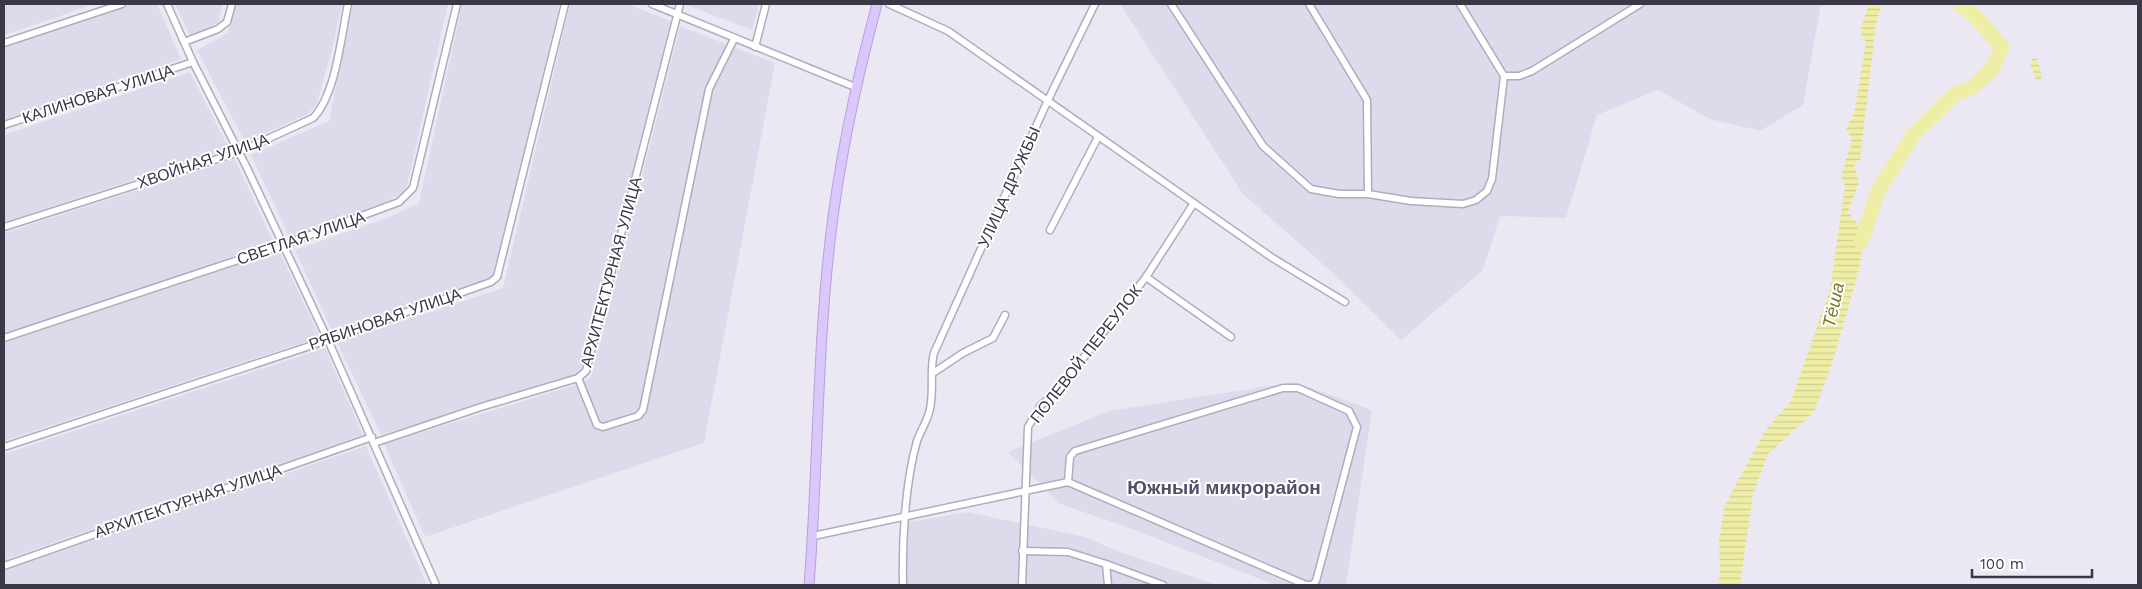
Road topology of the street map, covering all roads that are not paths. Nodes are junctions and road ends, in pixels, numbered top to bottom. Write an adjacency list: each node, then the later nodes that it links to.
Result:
1 (122, 4): 20 (street)
2 (167, 4): 19 (street)
3 (232, 4): 19 (street, КАЛИНОВАЯ УЛИЦА)
4 (348, 4): 28 (street, ХВОЙНАЯ УЛИЦА)
5 (457, 4): 33 (street, СВЕТЛАЯ УЛИЦА)
6 (565, 4): 39 (street, РЯБИНОВАЯ УЛИЦА)
7 (652, 4): 17 (street)
8 (680, 4): 17 (street, АРХИТЕКТУРНАЯ УЛИЦА)
9 (766, 4): 21 (street)
10 (877, 4): 24 (main road)
11 (889, 4): 25 (street)
12 (1095, 4): 25 (street, УЛИЦА ДРУЖБЫ)
13 (1171, 4): 29 (street)
14 (1310, 4): 29 (street)
15 (1460, 4): 23 (street)
16 (1640, 4): 23 (street)
17 (678, 14): 18 (street); 41 (street, АРХИТЕКТУРНАЯ УЛИЦА)
18 (734, 38): 21 (street); 41 (street)
19 (184, 42): 22 (street)
20 (4, 43)
21 (755, 47): 24 (street)
22 (193, 62): 26 (street, КАЛИНОВАЯ УЛИЦА); 28 (street)
23 (1504, 76): 29 (street)
24 (855, 87): 47 (main road)
25 (1048, 100): 27 (street); 40 (street, УЛИЦА ДРУЖБЫ)
26 (4, 125)
27 (1098, 137): 30 (street); 32 (street)
28 (239, 152): 31 (street, ХВОЙНАЯ УЛИЦА); 33 (street)
29 (1368, 194)
30 (1194, 203): 34 (street, ПОЛЕВОЙ ПЕРЕУЛОК); 35 (street)
31 (4, 227)
32 (1050, 230)
33 (283, 245): 38 (street, СВЕТЛАЯ УЛИЦА); 39 (street)
34 (1146, 277): 37 (street, ПОЛЕВОЙ ПЕРЕУЛОК); 45 (street, ПОЛЕВОЙ ПЕРЕУЛОК)
35 (1344, 302)
36 (1005, 315): 40 (street)
37 (1231, 337)
38 (4, 338)
39 (328, 340): 42 (street); 43 (street, РЯБИНОВАЯ УЛИЦА)
40 (933, 373): 46 (street, УЛИЦА ДРУЖБЫ)
41 (578, 378): 42 (street, АРХИТЕКТУРНАЯ УЛИЦА)
42 (373, 440): 50 (street, АРХИТЕКТУРНАЯ УЛИЦА); 51 (street)
43 (4, 447)
44 (1068, 482): 44 (street); 45 (street)
45 (1026, 491): 46 (street); 48 (street, ПОЛЕВОЙ ПЕРЕУЛОК)
46 (906, 518): 47 (street); 53 (street, УЛИЦА ДРУЖБЫ)
47 (813, 536): 52 (main road)
48 (1022, 550): 49 (street); 54 (street, ПОЛЕВОЙ ПЕРЕУЛОК)
49 (1106, 564): 55 (street); 56 (street)
50 (4, 566)
51 (436, 585)
52 (809, 585)
53 (903, 585)
54 (1022, 585)
55 (1108, 585)
56 (1163, 585)

